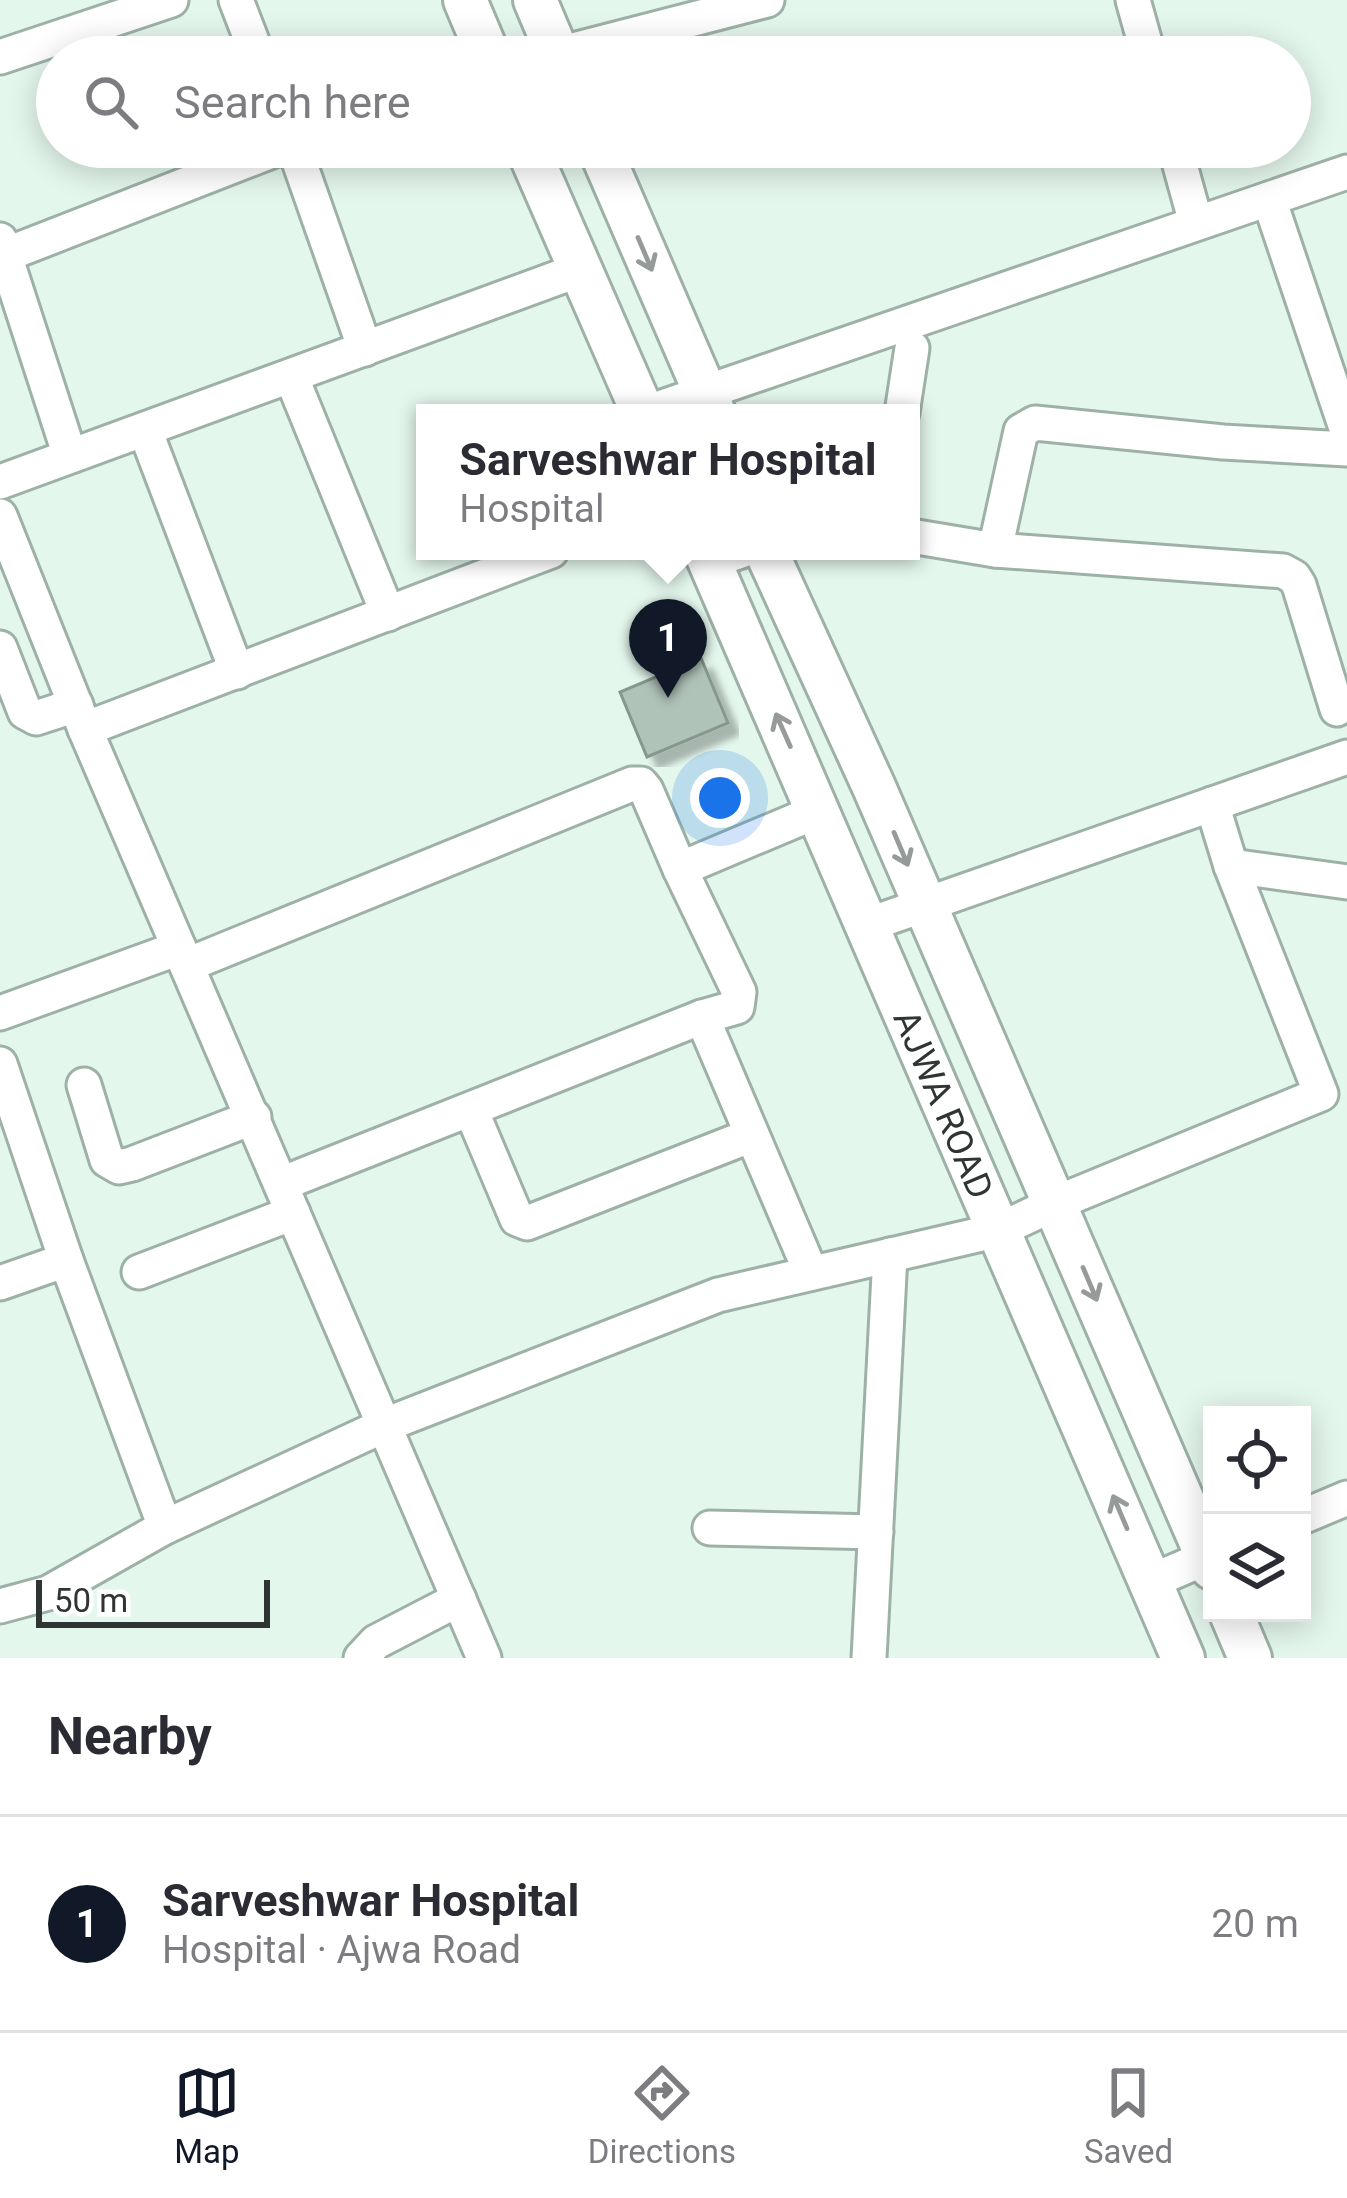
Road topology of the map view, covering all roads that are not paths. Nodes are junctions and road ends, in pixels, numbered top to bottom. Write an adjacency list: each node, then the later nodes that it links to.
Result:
1 (236, 0): 8 (street)
2 (465, 0): 9 (main road)
3 (536, 0): 10 (main road)
4 (767, 0): 11 (street)
5 (1133, 0): 12 (street)
6 (167, 1): 7 (street)
7 (63, 36)
8 (250, 36)
9 (480, 36)
10 (551, 36)
11 (633, 36)
12 (1144, 36)
13 (36, 45): 14 (street)
14 (0, 57)
15 (223, 168): 23 (street)
16 (300, 168): 26 (street)
17 (536, 168): 24 (main road)
18 (608, 168): 28 (main road, one-way to 28)
19 (1181, 168): 22 (street)
20 (1347, 172): 21 (street)
21 (1269, 199): 22 (street); 32 (street)
22 (1196, 224): 28 (street)
23 (3, 247): 34 (street)
24 (579, 270): 26 (street); 29 (main road)
25 (912, 348): 30 (street)
26 (365, 349): 27 (street)
27 (291, 376): 31 (street); 42 (street)
28 (709, 402)
29 (640, 404)
30 (903, 404)
31 (145, 430): 34 (street); 44 (street)
32 (1347, 431)
33 (1347, 449): 38 (street)
34 (70, 455): 35 (street)
35 (0, 482)
36 (0, 516): 46 (street)
37 (920, 538): 38 (street)
38 (995, 550): 45 (street)
39 (528, 560): 42 (street)
40 (720, 560): 49 (main road, AJWA ROAD, one-way to 40)
41 (770, 560): 53 (main road, AJWA ROAD, one-way to 53)
42 (388, 614): 44 (street)
43 (0, 648): 46 (street)
44 (237, 672): 46 (street)
45 (1337, 709)
46 (80, 717): 55 (street)
47 (1347, 757): 48 (street)
48 (1212, 804): 50 (street); 53 (street)
49 (818, 811): 51 (street); 54 (main road, AJWA ROAD)
50 (1231, 866): 52 (street); 60 (street)
51 (680, 869): 55 (street); 57 (street)
52 (1347, 882)
53 (924, 904): 54 (street); 65 (main road, AJWA ROAD)
54 (867, 926): 66 (main road, AJWA ROAD)
55 (183, 956): 56 (street); 62 (street)
56 (0, 1013)
57 (702, 1017): 61 (street); 63 (street)
58 (0, 1064): 68 (street)
59 (84, 1085): 62 (street)
60 (1334, 1089): 65 (street)
61 (471, 1110): 63 (street); 64 (street)
62 (254, 1117): 64 (street)
63 (752, 1135): 70 (street)
64 (287, 1198): 69 (street); 72 (street)
65 (1056, 1203): 66 (street); 78 (main road, AJWA ROAD, one-way to 78)
66 (999, 1230): 67 (street); 80 (main road, AJWA ROAD, one-way to 66)
67 (890, 1255): 70 (street); 77 (street)
68 (66, 1260): 71 (street); 75 (street)
69 (139, 1272)
70 (811, 1273): 72 (street)
71 (0, 1283)
72 (385, 1425): 75 (street); 81 (street)
73 (1347, 1498): 74 (street)
74 (1309, 1514)
75 (165, 1527): 82 (street)
76 (710, 1528): 77 (street)
77 (876, 1532): 86 (street)
78 (1203, 1544)
79 (1203, 1563): 80 (street)
80 (1150, 1582): 87 (main road, AJWA ROAD)
81 (459, 1598): 84 (street); 85 (street)
82 (0, 1606)
83 (1235, 1622): 88 (main road)
84 (362, 1658)
85 (484, 1658)
86 (869, 1658)
87 (1183, 1658)
88 (1252, 1658)

